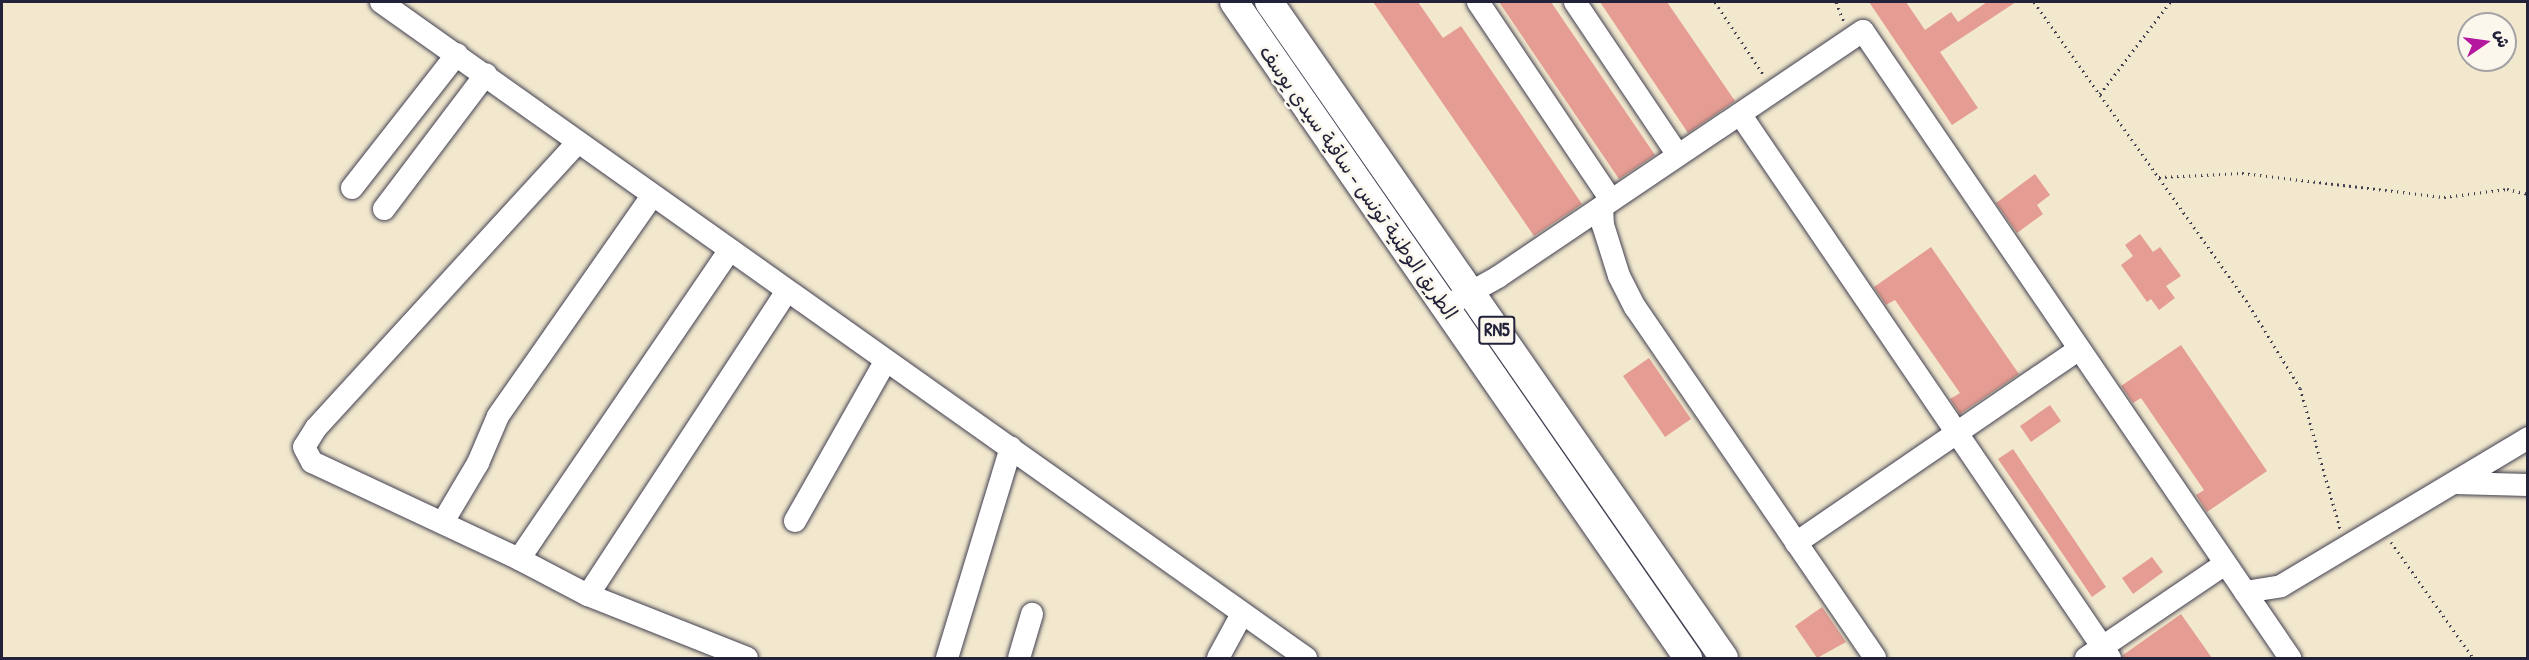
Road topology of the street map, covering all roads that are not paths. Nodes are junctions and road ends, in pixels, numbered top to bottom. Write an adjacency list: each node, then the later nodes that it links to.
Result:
1 (381, 2): 6 (street)
2 (1234, 2): 18 (main road, الطريق الوطنية تونس - ساقية سيدي يوسف / RN5)
3 (1269, 2): 17 (main road, الطريق الوطنية تونس - ساقية سيدي يوسف / RN5)
4 (1478, 2): 13 (street)
5 (1575, 2): 10 (street)
6 (457, 54): 7 (street); 11 (street)
7 (486, 74): 9 (street); 14 (street)
8 (1740, 114): 10 (street); 19 (street); 21 (street)
9 (578, 142): 12 (street); 27 (street)
10 (1678, 155): 13 (street)
11 (352, 188)
12 (652, 196): 15 (street); 27 (street)
13 (1607, 204): 17 (street); 28 (street)
14 (384, 209)
15 (730, 250): 16 (street); 29 (street)
16 (787, 291): 20 (street); 32 (street)
17 (1469, 292): 18 (street); 43 (main road, الطريق الوطنية تونس - ساقية سيدي يوسف / RN5)
18 (1445, 307): 42 (main road, الطريق الوطنية تونس - ساقية سيدي يوسف / RN5)
19 (2079, 349): 21 (street); 30 (street)
20 (885, 362): 23 (street); 26 (street)
21 (1957, 433): 28 (street); 35 (street)
22 (2528, 438): 24 (street)
23 (1011, 448): 34 (street); 38 (street)
24 (2455, 483): 25 (street); 31 (street)
25 (2528, 485)
26 (795, 521)
27 (443, 522): 29 (street)
28 (1796, 543): 36 (street)
29 (519, 559): 32 (street)
30 (2225, 564): 31 (street); 35 (street)
31 (2245, 592): 44 (street)
32 (588, 595): 37 (street)
33 (1032, 614): 39 (street)
34 (1242, 614): 40 (street); 41 (street)
35 (2100, 655)
36 (1866, 656)
37 (747, 658)
38 (947, 658)
39 (1019, 658)
40 (1218, 658)
41 (1306, 658)
42 (1688, 658)
43 (1724, 658)
44 (2289, 658)

